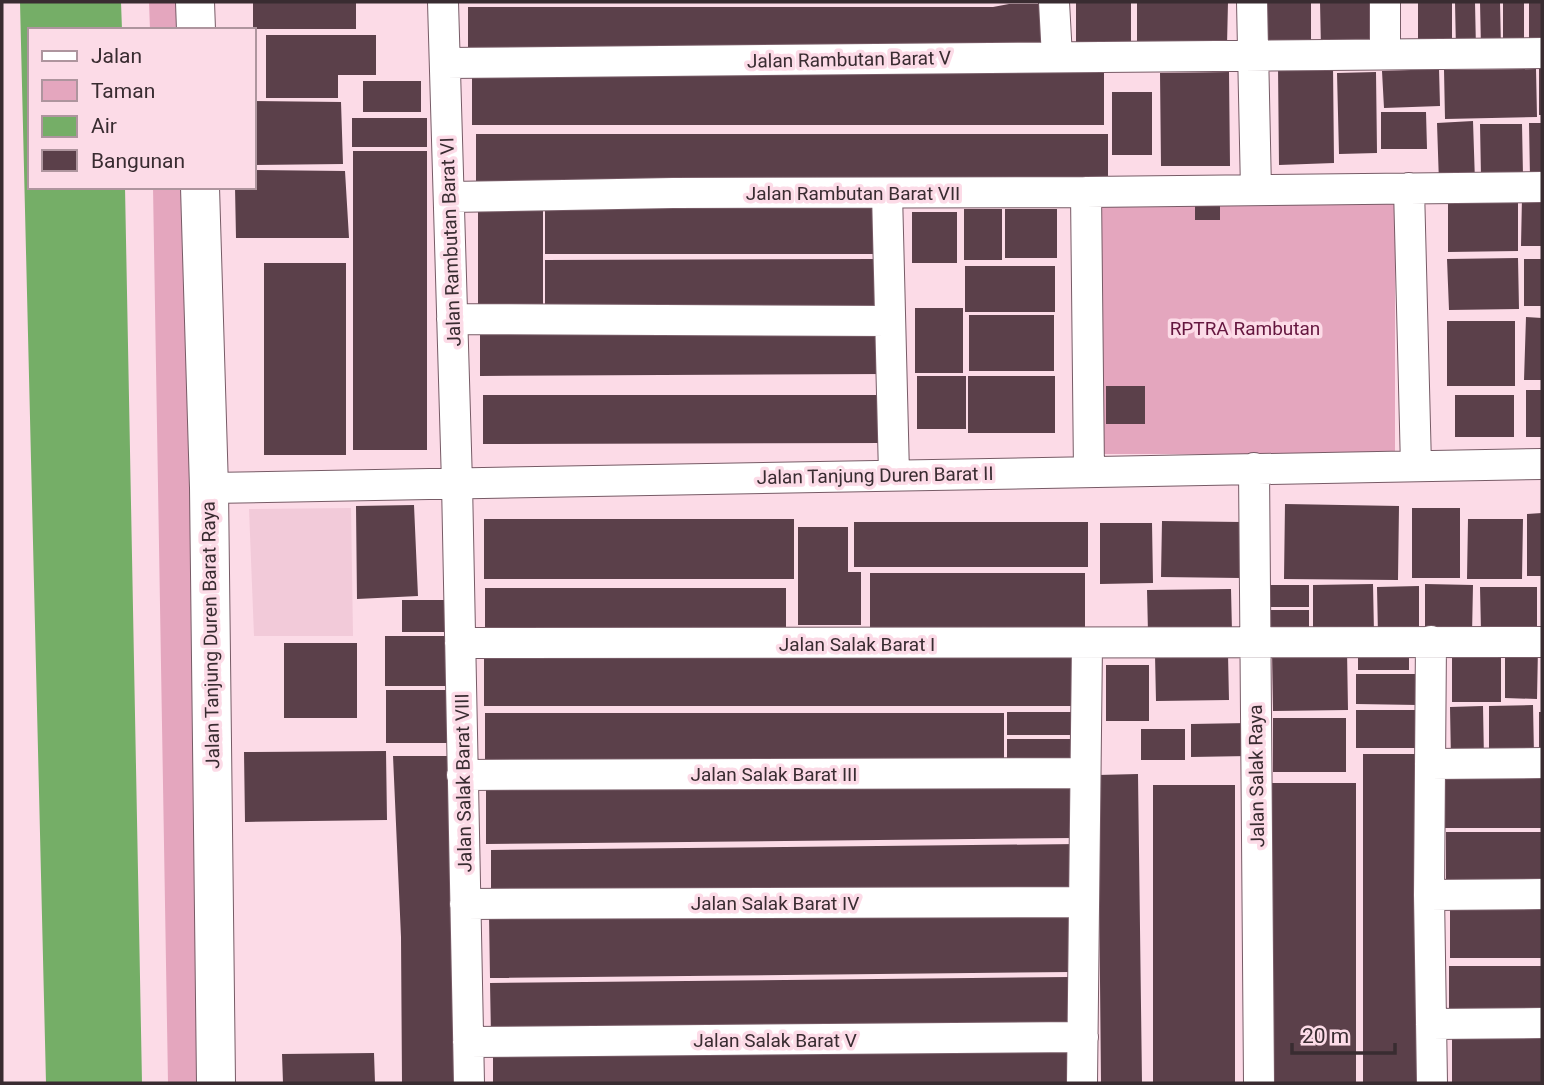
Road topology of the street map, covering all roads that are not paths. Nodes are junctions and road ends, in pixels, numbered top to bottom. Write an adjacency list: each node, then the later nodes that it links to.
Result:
1 (195, 2): 6 (street)
2 (443, 2): 11 (street, Jalan Rambutan Barat VI)
3 (1055, 2): 10 (street)
4 (1252, 2): 9 (street)
5 (1385, 2): 8 (street)
6 (196, 28)
7 (1542, 53): 8 (street, Jalan Rambutan Barat V)
8 (1385, 54): 9 (street, Jalan Rambutan Barat V)
9 (1253, 55): 10 (street, Jalan Rambutan Barat V); 15 (street)
10 (1056, 57): 11 (street, Jalan Rambutan Barat V)
11 (445, 63): 18 (street, Jalan Rambutan Barat VI)
12 (1542, 187): 13 (street, Jalan Rambutan Barat VII)
13 (1409, 188): 15 (street, Jalan Rambutan Barat VII); 22 (street)
14 (200, 189): 27 (street, Jalan Tanjung Duren Barat Raya)
15 (1256, 190): 16 (street, Jalan Rambutan Barat VII)
16 (1086, 192): 17 (street, Jalan Rambutan Barat VII); 24 (street)
17 (887, 193): 18 (street, Jalan Rambutan Barat VII); 20 (street)
18 (449, 197): 19 (street, Jalan Rambutan Barat VI)
19 (452, 319): 20 (street); 26 (street, Jalan Rambutan Barat VI)
20 (890, 321): 25 (street)
21 (1542, 464): 22 (street, Jalan Tanjung Duren Barat II)
22 (1416, 466): 23 (street, Jalan Tanjung Duren Barat II)
23 (1254, 468): 24 (street, Jalan Tanjung Duren Barat II); 31 (street, Jalan Salak Raya)
24 (1089, 472): 25 (street, Jalan Tanjung Duren Barat II)
25 (894, 474): 26 (street, Jalan Tanjung Duren Barat II)
26 (457, 483): 27 (street, Jalan Tanjung Duren Barat II); 30 (street, Jalan Salak Barat VIII)
27 (209, 488): 45 (street, Jalan Tanjung Duren Barat Raya)
28 (1431, 641): 29 (street, Jalan Salak Barat I); 31 (street, Jalan Salak Barat I); 33 (street)
29 (1542, 642)
30 (460, 643): 32 (street, Jalan Salak Barat I); 36 (street, Jalan Salak Barat VIII)
31 (1255, 643): 32 (street, Jalan Salak Barat I); 48 (street, Jalan Salak Raya)
32 (1087, 644): 35 (street)
33 (1430, 764): 34 (street); 38 (street)
34 (1542, 764)
35 (1086, 773): 36 (street, Jalan Salak Barat III); 39 (street)
36 (463, 775): 40 (street, Jalan Salak Barat VIII)
37 (1542, 894): 38 (street)
38 (1429, 895): 42 (street)
39 (1084, 902): 40 (street, Jalan Salak Barat IV); 43 (street)
40 (465, 904): 44 (street, Jalan Salak Barat VIII)
41 (1542, 1023): 42 (street)
42 (1431, 1024): 49 (street)
43 (1083, 1037): 44 (street, Jalan Salak Barat V); 47 (street)
44 (468, 1042): 46 (street, Jalan Salak Barat VIII)
45 (216, 1083)
46 (469, 1083)
47 (1082, 1083)
48 (1259, 1083)
49 (1432, 1083)

